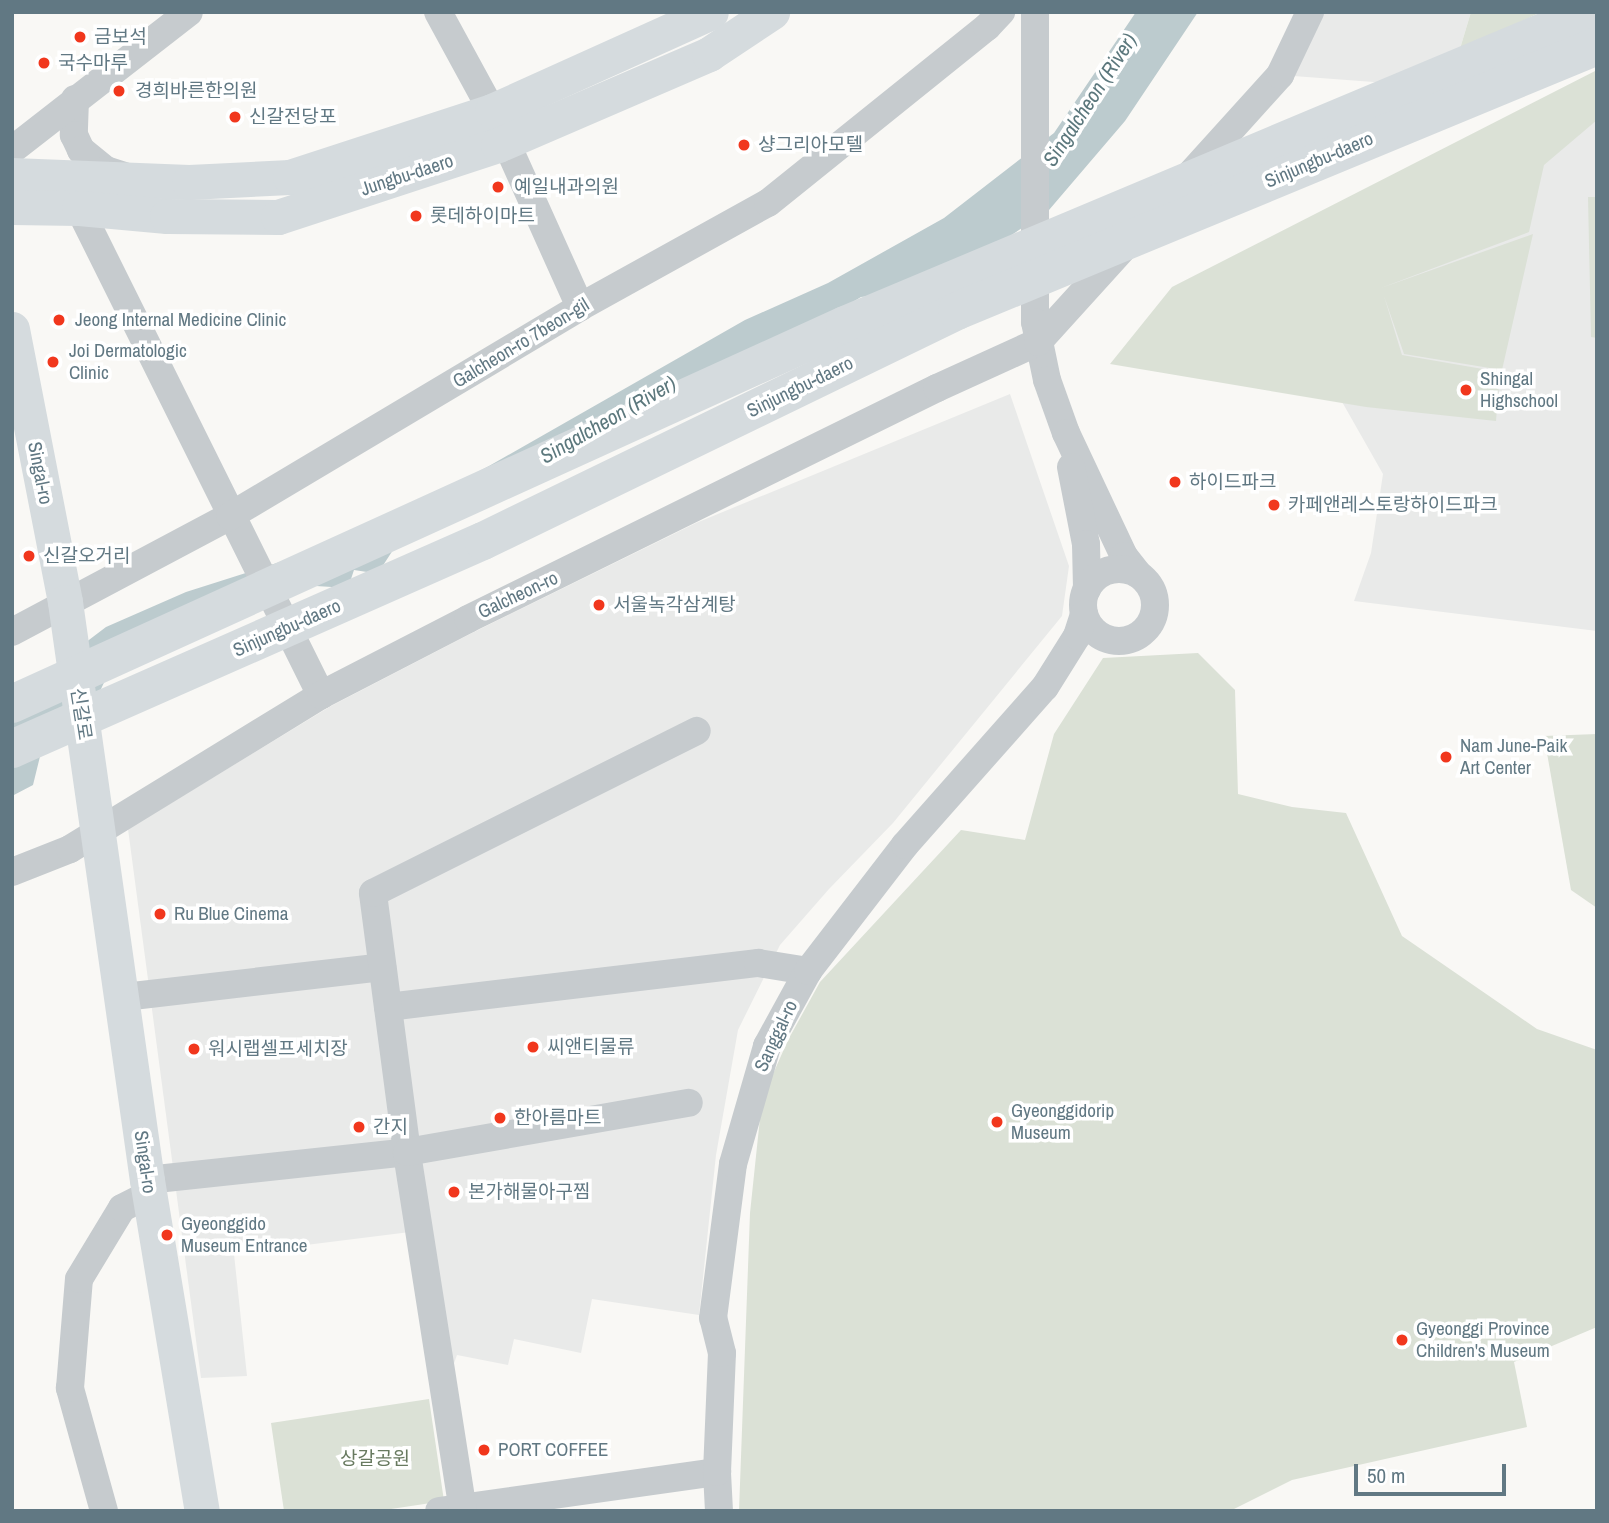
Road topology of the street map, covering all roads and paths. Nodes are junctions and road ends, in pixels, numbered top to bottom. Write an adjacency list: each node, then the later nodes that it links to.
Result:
1 (189, 12): 10 (street)
2 (438, 12): 11 (street)
3 (711, 12): 11 (main road, Jungbu-daero)
4 (772, 12): 11 (main road, Jungbu-daero)
5 (1002, 12): 17 (street, Galcheon-ro 7beon-gil)
6 (1035, 12): 19 (street)
7 (1310, 12): 19 (street)
8 (1591, 12): 29 (highway, Sinjungbu-daero)
9 (1597, 46): 31 (highway, Sinjungbu-daero)
10 (75, 99): 12 (street); 14 (street)
11 (499, 127): 14 (main road, Jungbu-daero); 16 (main road, Jungbu-daero); 17 (street)
12 (12, 150)
13 (12, 175): 14 (main road, Jungbu-daero)
14 (129, 178)
15 (12, 207): 16 (main road, Jungbu-daero)
16 (79, 208): 21 (street)
17 (580, 307): 21 (street, Galcheon-ro 7beon-gil)
18 (12, 328): 24 (main road, Singal-ro)
19 (1036, 332): 20 (street); 27 (street, Galcheon-ro)
20 (1066, 433): 22 (street); 23 (street)
21 (230, 516): 24 (street, Galcheon-ro 7beon-gil); 27 (street)
22 (1138, 574): 23 (street); 26 (street)
23 (1086, 602): 26 (street); 28 (street, Sanggal-ro)
24 (66, 610): 25 (street, Galcheon-ro 7beon-gil); 32 (main road, 신갈로)
25 (12, 632)
26 (1114, 640): 28 (street, Sanggal-ro)
27 (317, 685): 32 (street, Galcheon-ro)
28 (1045, 687): 35 (street, Sanggal-ro)
29 (12, 704)
30 (697, 731): 34 (street)
31 (12, 749)
32 (98, 821): 33 (street, Galcheon-ro); 36 (main road, Singal-ro)
33 (12, 872)
34 (382, 967): 36 (street); 37 (street)
35 (808, 971): 37 (street); 41 (street, Sanggal-ro)
36 (124, 997): 40 (main road, Singal-ro)
37 (388, 1007): 39 (street)
38 (689, 1103): 39 (street)
39 (407, 1152): 40 (street); 43 (street)
40 (149, 1187): 44 (street); 45 (main road, Singal-ro)
41 (717, 1472): 42 (street); 46 (street, Sanggal-ro)
42 (541, 1503): 43 (street)
43 (455, 1510)
44 (104, 1511)
45 (202, 1511)
46 (719, 1511)

